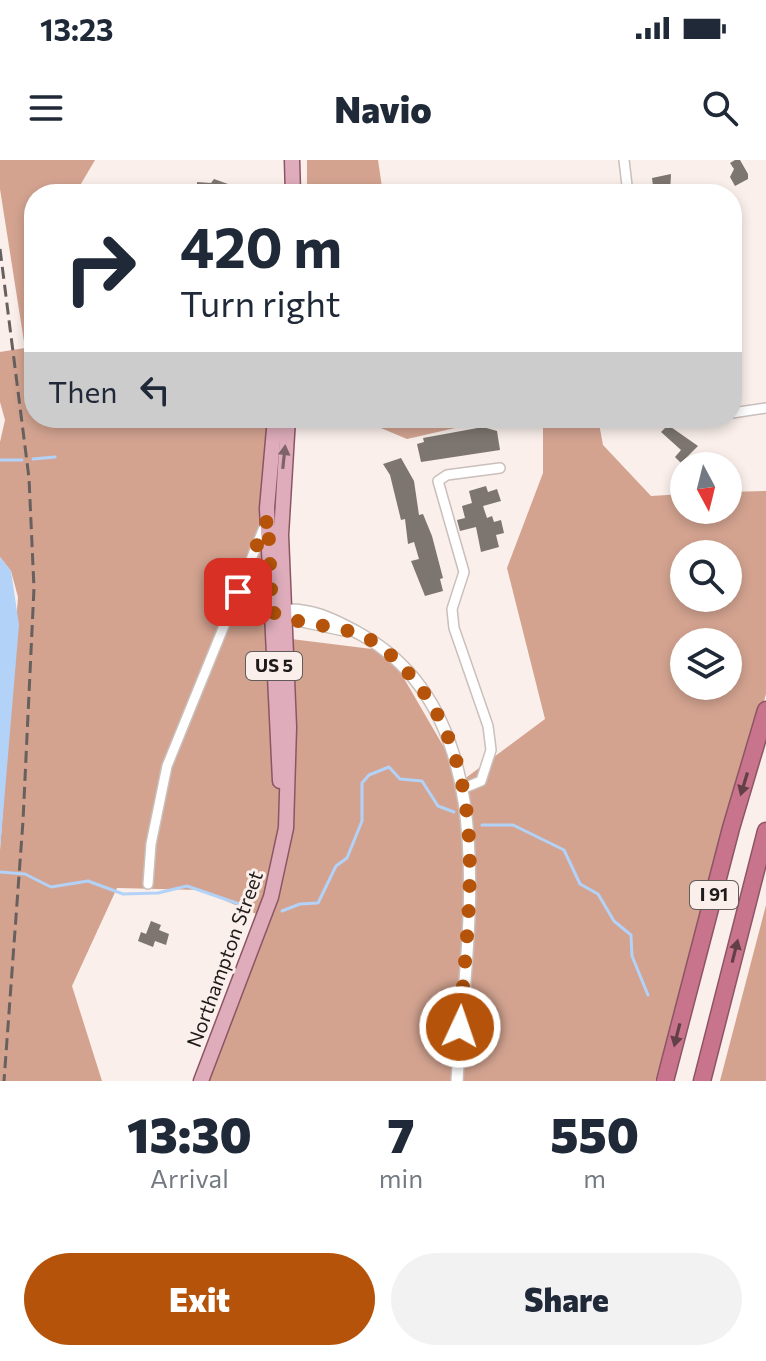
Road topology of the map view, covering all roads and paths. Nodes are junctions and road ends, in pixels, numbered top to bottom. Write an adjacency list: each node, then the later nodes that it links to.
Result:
1 (292, 160): 3 (main road)
2 (624, 160): 4 (street)
3 (293, 184)
4 (627, 184)
5 (766, 408): 6 (street)
6 (742, 412)
7 (274, 428): 10 (main road, US 5)
8 (287, 428): 11 (main road, US 5, one-way to 8)
9 (500, 468): 13 (street)
10 (268, 518): 11 (main road, US 5); 15 (street)
11 (281, 613): 13 (street); 16 (main road, Northampton Street / US 5)
12 (766, 710): 18 (highway, I 91, one-way to 18)
13 (464, 788): 17 (street)
14 (766, 831): 19 (highway, I 91, one-way to 14)
15 (148, 884)
16 (201, 1081)
17 (457, 1081)
18 (665, 1081)
19 (702, 1081)

